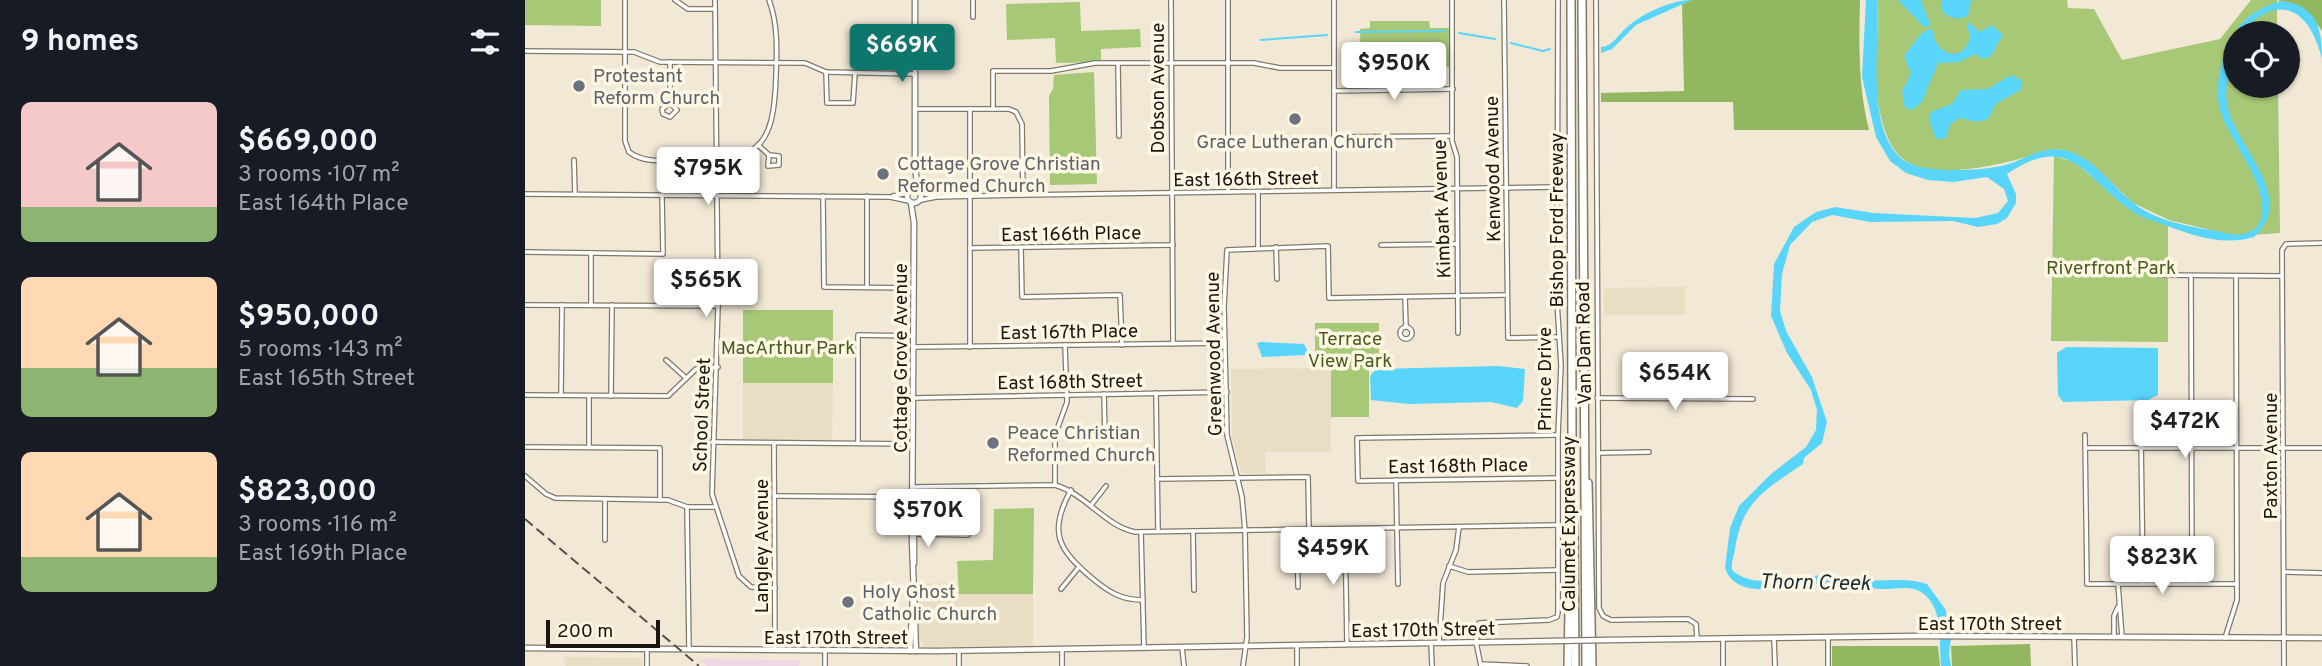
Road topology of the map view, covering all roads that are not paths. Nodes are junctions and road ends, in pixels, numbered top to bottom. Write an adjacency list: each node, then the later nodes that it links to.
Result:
1 (625, 0): 19 (street)
2 (675, 0): 16 (street)
3 (715, 0): 16 (street, School Street)
4 (769, 0): 22 (street)
5 (915, 0): 29 (street)
6 (973, 0): 17 (street)
7 (1171, 0): 24 (street, Dobson Avenue)
8 (1228, 0): 25 (street)
9 (1334, 0): 26 (street)
10 (1452, 0): 30 (street, Kimbark Avenue)
11 (1504, 0): 45 (street, Kenwood Avenue)
12 (1558, 0): 44 (street, Prince Drive)
13 (1584, 0): 102 (highway, Bishop Ford Freeway)
14 (1595, 0): 112 (street, Van Dam Road)
15 (1571, 1): 118 (highway, Bishop Ford Freeway)
16 (715, 9): 21 (street, School Street)
17 (973, 17)
18 (525, 51): 19 (street)
19 (625, 51): 20 (street); 42 (street)
20 (670, 62): 21 (street); 32 (street)
21 (715, 62): 22 (street); 42 (street, School Street)
22 (776, 63): 27 (street); 39 (street)
23 (1118, 64): 24 (street); 35 (street); 36 (street)
24 (1171, 64): 25 (street); 52 (street, Dobson Avenue)
25 (1228, 64): 26 (street); 50 (street)
26 (1334, 68): 31 (street)
27 (826, 72): 28 (street); 28 (street)
28 (855, 73): 29 (street)
29 (915, 74): 33 (street)
30 (1453, 89): 31 (street); 37 (street, Kimbark Avenue)
31 (1334, 91): 38 (street)
32 (670, 103): 32 (street)
33 (915, 109): 34 (street); 43 (street)
34 (970, 109): 35 (street); 59 (street)
35 (993, 109): 57 (street)
36 (1119, 136)
37 (1452, 136): 38 (street); 46 (street, Kimbark Avenue)
38 (1334, 137): 49 (street)
39 (758, 145): 40 (street); 42 (street)
40 (769, 155): 40 (street)
41 (574, 160): 54 (street)
42 (715, 160): 56 (street, School Street)
43 (915, 167): 47 (street); 48 (street)
44 (1557, 187): 45 (street, East 166th Street); 92 (street, Prince Drive)
45 (1506, 188): 46 (street, East 166th Street); 81 (street, Kenwood Avenue)
46 (1458, 189): 49 (street, East 166th Street); 65 (street, Kimbark Avenue)
47 (909, 191): 48 (street); 61 (street, East 166th Street); 63 (street)
48 (920, 191): 62 (street, East 166th Street); 63 (street)
49 (1335, 191): 51 (street, East 166th Street)
50 (1228, 192): 51 (street, East 166th Street); 52 (street, East 166th Street)
51 (1258, 192): 69 (street)
52 (1172, 193): 57 (street, East 166th Street); 66 (street, Dobson Avenue)
53 (525, 194): 54 (street, East 166th Street)
54 (575, 194): 55 (street, East 166th Street)
55 (662, 195): 56 (street, East 166th Street); 73 (street)
56 (716, 195): 58 (street, East 166th Street); 88 (street, School Street)
57 (1023, 195): 59 (street, East 166th Street)
58 (823, 196): 60 (street, East 166th Street); 79 (street)
59 (970, 196): 62 (street, East 166th Street); 71 (street)
60 (867, 197): 61 (street, East 166th Street); 79 (street)
61 (891, 197): 63 (street, East 166th Street)
62 (936, 197): 63 (street, East 166th Street)
63 (915, 202): 80 (street, Cottage Grove Avenue)
64 (2322, 243): 77 (street, Paxton Avenue)
65 (1457, 244): 67 (street); 82 (street, Kimbark Avenue)
66 (1173, 245): 68 (street, East 166th Place); 94 (street, Dobson Avenue)
67 (1381, 245)
68 (1021, 247): 71 (street, East 166th Place); 96 (street)
69 (1258, 247): 70 (street); 93 (street, Greenwood Avenue)
70 (1276, 247): 78 (street); 83 (street)
71 (970, 248): 98 (street)
72 (525, 252): 73 (street)
73 (591, 253): 86 (street)
74 (2157, 275): 75 (street)
75 (2191, 276): 76 (street); 127 (street)
76 (2236, 276): 77 (street); 128 (street)
77 (2282, 276): 129 (street, Paxton Avenue)
78 (1277, 279)
79 (867, 287): 80 (street)
80 (914, 288): 91 (street, Cottage Grove Avenue)
81 (1507, 295): 82 (street); 92 (street, Kenwood Avenue)
82 (1458, 296): 83 (street); 90 (street, Kimbark Avenue)
83 (1405, 297): 89 (street)
84 (525, 305): 85 (street)
85 (562, 305): 86 (street); 106 (street)
86 (591, 305): 87 (street)
87 (612, 305): 88 (street); 110 (street)
88 (718, 306): 100 (street, School Street)
89 (1406, 327)
90 (1458, 333)
91 (914, 336): 97 (street, Cottage Grove Avenue); 121 (street)
92 (1559, 337): 114 (street, Prince Drive)
93 (1225, 343): 94 (street, East 167th Place); 103 (street, Greenwood Avenue)
94 (1173, 344): 96 (street, East 167th Place)
95 (1065, 345): 96 (street, East 167th Place); 98 (street, East 167th Place); 107 (street)
96 (1122, 345)
97 (914, 347): 98 (street, East 167th Place); 111 (street, Cottage Grove Avenue)
98 (970, 347)
99 (666, 360): 101 (street)
100 (717, 367): 101 (street); 119 (street, School Street)
101 (686, 378): 110 (street)
102 (1584, 381): 216 (highway, Calumet Expressway); 217 (highway)
103 (1227, 392): 104 (street, East 168th Street); 136 (street, Greenwood Avenue)
104 (1156, 393): 105 (street, East 168th Street); 135 (street)
105 (1104, 394): 107 (street, East 168th Street); 116 (street)
106 (561, 395): 108 (street); 109 (street)
107 (1067, 395): 111 (street, East 168th Street); 138 (street)
108 (525, 396)
109 (589, 396): 110 (street); 124 (street)
110 (611, 396)
111 (914, 398): 122 (street, Cottage Grove Avenue)
112 (1597, 398): 113 (street); 132 (street, Van Dam Road)
113 (1752, 399)
114 (1557, 435): 134 (street, Prince Drive); 137 (street, East 168th Place)
115 (2085, 435): 125 (street)
116 (1105, 436)
117 (2141, 436): 126 (street)
118 (1572, 440): 214 (highway); 215 (highway)
119 (712, 442): 120 (street); 148 (street, School Street)
120 (774, 443): 121 (street); 142 (street, Langley Avenue)
121 (858, 443): 122 (street)
122 (914, 444): 140 (street, Cottage Grove Avenue)
123 (525, 447): 124 (street)
124 (589, 447): 145 (street)
125 (2086, 448): 126 (street); 168 (street)
126 (2141, 448): 127 (street); 169 (street)
127 (2192, 448): 128 (street); 170 (street)
128 (2236, 448): 129 (street); 171 (street)
129 (2283, 448): 130 (street); 165 (street, Paxton Avenue)
130 (2322, 448)
131 (1650, 452): 132 (street)
132 (1598, 453): 182 (street, Van Dam Road)
133 (525, 476): 144 (street)
134 (1558, 478): 137 (street, East 168th Place); 149 (street, Prince Drive)
135 (1157, 479): 136 (street); 158 (street)
136 (1237, 479): 154 (street); 156 (street, Greenwood Avenue)
137 (1396, 480): 151 (street)
138 (1055, 485): 140 (street); 141 (street)
139 (1106, 486): 146 (street)
140 (914, 487): 143 (street, Cottage Grove Avenue)
141 (1071, 491): 146 (street); 163 (street)
142 (775, 496): 143 (street); 173 (street, Langley Avenue)
143 (914, 497): 159 (street, Cottage Grove Avenue)
144 (605, 499): 145 (street); 161 (street)
145 (660, 500): 147 (street)
146 (1091, 504): 157 (street)
147 (687, 507): 148 (street); 198 (street)
148 (714, 507): 173 (street, School Street)
149 (1558, 525): 150 (street); 164 (street, Prince Drive)
150 (1459, 527): 151 (street); 162 (street)
151 (1397, 528): 152 (street); 167 (street)
152 (1345, 529): 154 (street); 191 (street)
153 (1297, 530): 154 (street); 156 (street); 172 (street)
154 (1309, 530)
155 (1193, 531): 156 (street); 158 (street); 175 (street)
156 (1245, 531): 193 (street, Greenwood Avenue)
157 (1141, 532): 158 (street); 176 (street)
158 (1158, 532)
159 (914, 534): 160 (street); 202 (street, Cottage Grove Avenue)
160 (968, 535)
161 (605, 540)
162 (1450, 566): 164 (street); 190 (street)
163 (1079, 567): 174 (street); 176 (street)
164 (1558, 570): 188 (street, Prince Drive)
165 (2285, 572): 166 (street); 186 (street, Paxton Avenue)
166 (2322, 572)
167 (1398, 584)
168 (2118, 584): 169 (street); 177 (street)
169 (2143, 584): 170 (street)
170 (2192, 584): 171 (street)
171 (2237, 584): 185 (street)
172 (1297, 587)
173 (775, 588): 200 (street, Langley Avenue)
174 (1062, 589)
175 (1193, 590)
176 (1143, 600): 196 (street)
177 (2118, 607): 180 (street); 181 (street)
178 (1828, 637): 179 (street, East 170th Street); 184 (street, East 170th Street); 220 (street)
179 (2074, 637): 180 (street, East 170th Street); 221 (street)
180 (2114, 637): 181 (street, East 170th Street)
181 (2122, 637): 185 (street, East 170th Street)
182 (1697, 638): 183 (street, East 170th Street); 188 (street, East 170th Street, bridge)
183 (1723, 638): 184 (street, East 170th Street); 218 (street)
184 (1774, 638): 219 (street)
185 (2225, 638): 186 (street, East 170th Street)
186 (2285, 638): 187 (street, East 170th Street); 222 (street, Paxton Avenue)
187 (2322, 638)
188 (1475, 642): 190 (street, East 170th Street); 204 (street)
189 (1431, 643): 190 (street, East 170th Street); 191 (street, East 170th Street); 212 (street)
190 (1439, 643)
191 (1347, 644): 192 (street, East 170th Street)
192 (1297, 645): 193 (street, East 170th Street); 211 (street)
193 (1245, 646): 194 (street, East 170th Street); 210 (street, Greenwood Avenue)
194 (1182, 647): 196 (street, East 170th Street); 209 (street)
195 (525, 648): 197 (street, East 170th Street)
196 (1145, 648): 199 (street, East 170th Street)
197 (647, 649): 198 (street, East 170th Street); 205 (street)
198 (689, 649): 200 (street, East 170th Street)
199 (1062, 649): 203 (street, East 170th Street); 208 (street)
200 (775, 650): 201 (street, East 170th Street)
201 (825, 650): 202 (street, East 170th Street); 206 (street)
202 (913, 651): 203 (street, East 170th Street)
203 (959, 651): 207 (street)
204 (1481, 665): 213 (street)
205 (647, 666)
206 (825, 666)
207 (959, 666)
208 (1062, 666)
209 (1184, 666)
210 (1243, 666)
211 (1297, 666)
212 (1431, 666)
213 (1527, 666)
214 (1568, 666)
215 (1575, 666)
216 (1585, 666)
217 (1591, 666)
218 (1723, 666)
219 (1775, 666)
220 (1828, 666)
221 (2075, 666)
222 (2284, 666)

